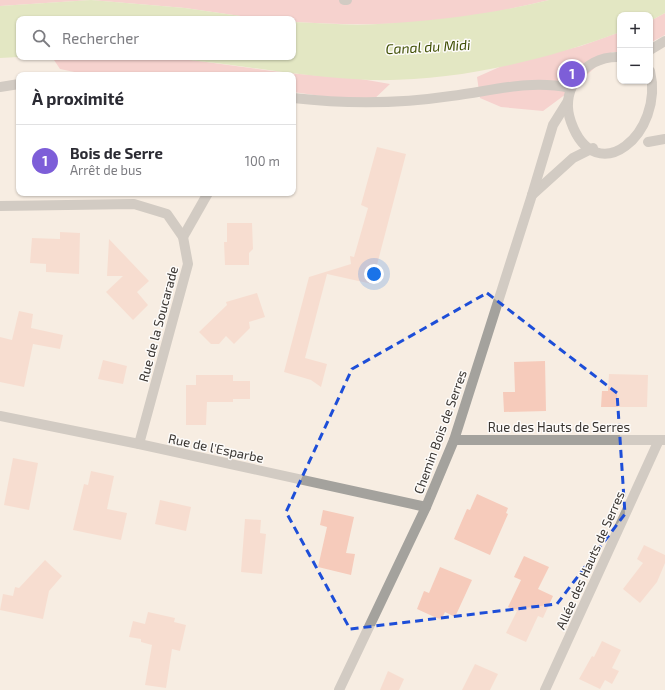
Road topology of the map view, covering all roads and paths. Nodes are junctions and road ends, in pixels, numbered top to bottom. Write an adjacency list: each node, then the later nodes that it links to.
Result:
1 (344, 0): 2 (street)
2 (347, 0)
3 (665, 41): 4 (street)
4 (653, 48)
5 (617, 57): 9 (street)
6 (653, 74): 10 (street)
7 (16, 84): 8 (street)
8 (0, 87)
9 (571, 88): 11 (street); 12 (street)
10 (663, 93)
11 (296, 98)
12 (568, 101): 16 (street); 17 (street, Chemin Bois de Serres)
13 (658, 131): 15 (street)
14 (665, 139): 15 (street)
15 (642, 146): 16 (street)
16 (593, 148): 17 (street)
17 (532, 195): 22 (street, Chemin Bois de Serres)
18 (206, 196): 20 (street)
19 (0, 206): 20 (street, Rue de la Soucarade)
20 (183, 237): 24 (street, Rue de la Soucarade)
21 (0, 416): 24 (street, Rue de l'Esparbe)
22 (454, 440): 23 (street, Rue des Hauts de Serres); 25 (street, Chemin Bois de Serres)
23 (662, 440): 27 (street, Allée des Hauts de Serres)
24 (139, 444): 25 (street, Rue de l'Esparbe)
25 (426, 507): 26 (street, Chemin Bois de Serres)
26 (339, 690)
27 (546, 690)

